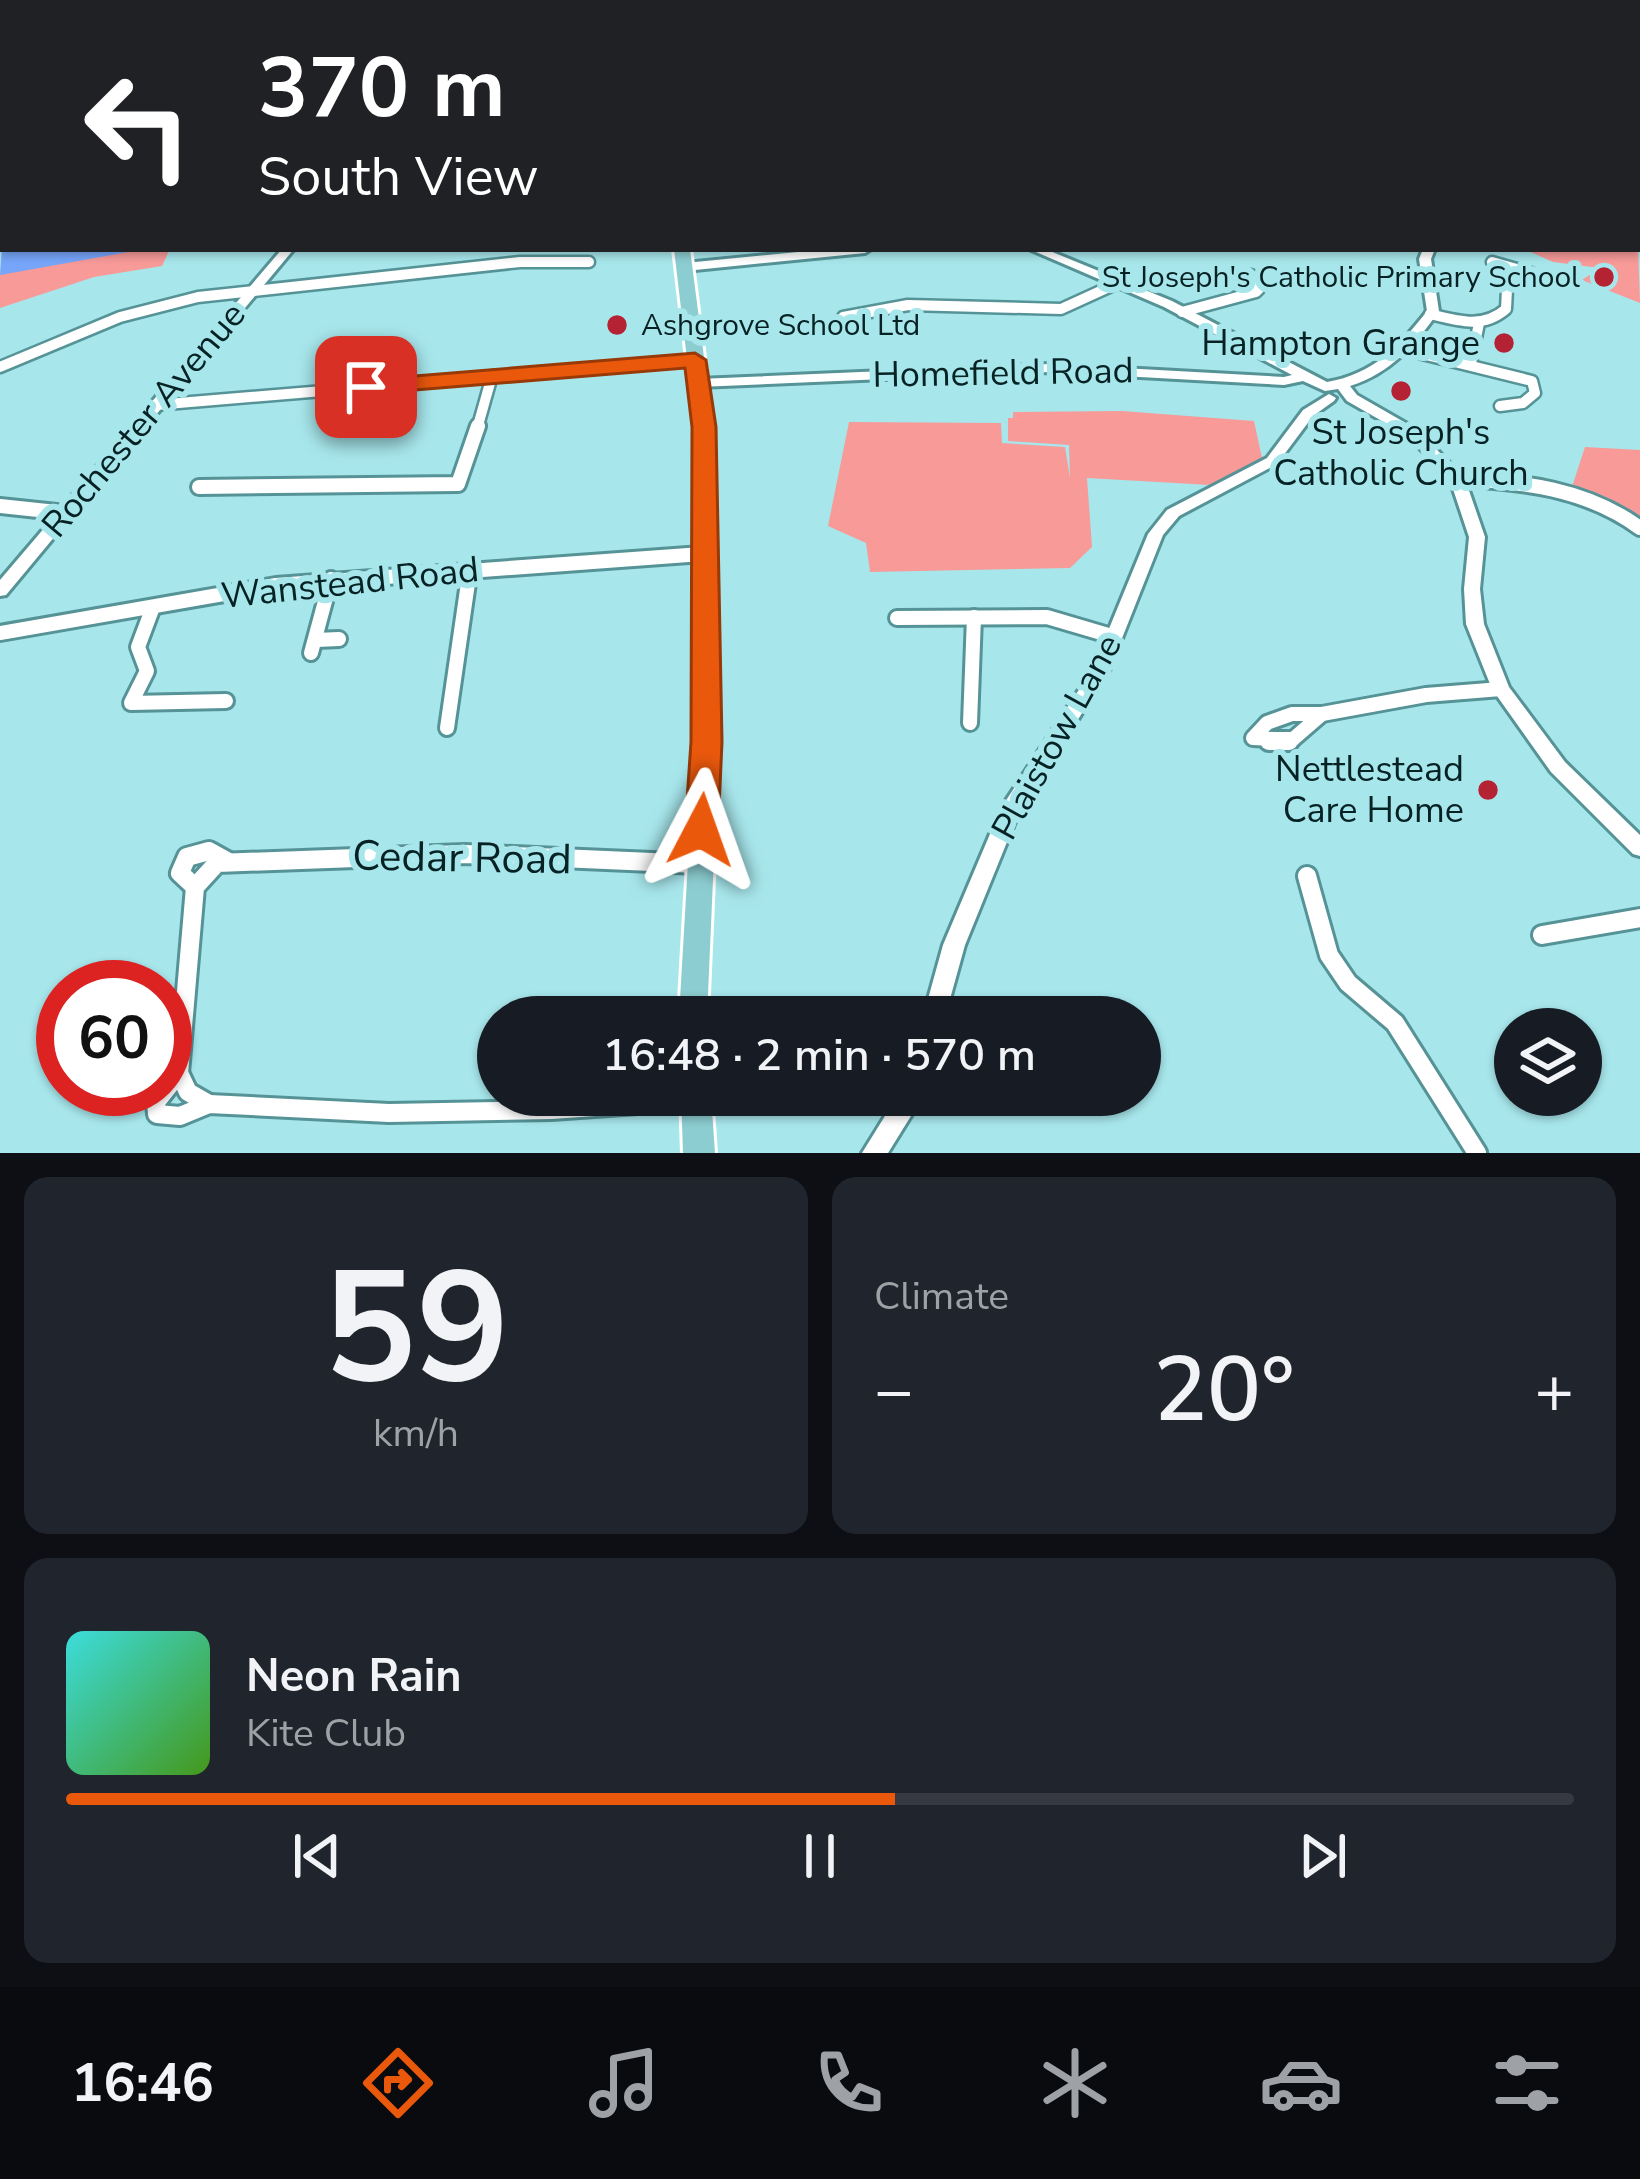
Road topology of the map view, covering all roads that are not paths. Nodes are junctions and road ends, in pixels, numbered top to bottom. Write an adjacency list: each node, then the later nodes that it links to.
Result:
1 (285, 252): 13 (street, Rochester Avenue)
2 (805, 252): 6 (street)
3 (1042, 252): 12 (street)
4 (1428, 252): 15 (street)
5 (519, 256): 7 (street); 13 (street)
6 (684, 258): 21 (main road)
7 (589, 262)
8 (1492, 262): 9 (street)
9 (1508, 269): 10 (street); 17 (street)
10 (1531, 273)
11 (1251, 275): 14 (street)
12 (1118, 283): 14 (street); 16 (street)
13 (254, 289): 20 (street); 25 (street, Rochester Avenue)
14 (1182, 312): 23 (street)
15 (1430, 314): 17 (street); 18 (street, Plaistow Lane)
16 (843, 317)
17 (1479, 323): 19 (street)
18 (1406, 350): 19 (street); 24 (street, Plaistow Lane)
19 (1471, 363): 26 (street)
20 (0, 367)
21 (697, 371): 22 (street); 23 (street, Homefield Road); 32 (main road)
22 (492, 376): 25 (street); 28 (street)
23 (1306, 376): 24 (street)
24 (1337, 392): 27 (street); 40 (street, Plaistow Lane)
25 (155, 405): 30 (street, Rochester Avenue)
26 (1500, 406)
27 (1457, 479): 31 (street); 42 (street)
28 (199, 487)
29 (0, 506): 30 (street)
30 (66, 513): 35 (street, Rochester Avenue)
31 (1640, 528)
32 (702, 554): 33 (street, Wanstead Road); 48 (main road)
33 (470, 569): 34 (street, Wanstead Road); 46 (street)
34 (331, 580): 36 (street, Wanstead Road); 41 (street)
35 (0, 591)
36 (153, 607): 39 (street, Wanstead Road); 43 (street)
37 (974, 616): 38 (street); 40 (street); 45 (street)
38 (897, 618)
39 (0, 633)
40 (1115, 637): 54 (street, Plaistow Lane)
41 (339, 639)
42 (1502, 689): 44 (street); 47 (street)
43 (226, 701)
44 (1322, 714)
45 (970, 723)
46 (447, 728)
47 (1640, 848)
48 (698, 864): 52 (street, Cedar Road); 53 (main road)
49 (1307, 876): 63 (street)
50 (1640, 918): 51 (street)
51 (1542, 935)
52 (188, 960)
53 (694, 996)
54 (940, 996)
55 (192, 1094): 56 (street)
56 (209, 1104): 57 (street); 58 (street)
57 (192, 1111)
58 (477, 1111)
59 (697, 1116): 61 (main road)
60 (898, 1116): 62 (street)
61 (699, 1153)
62 (874, 1153)
63 (1477, 1153)

